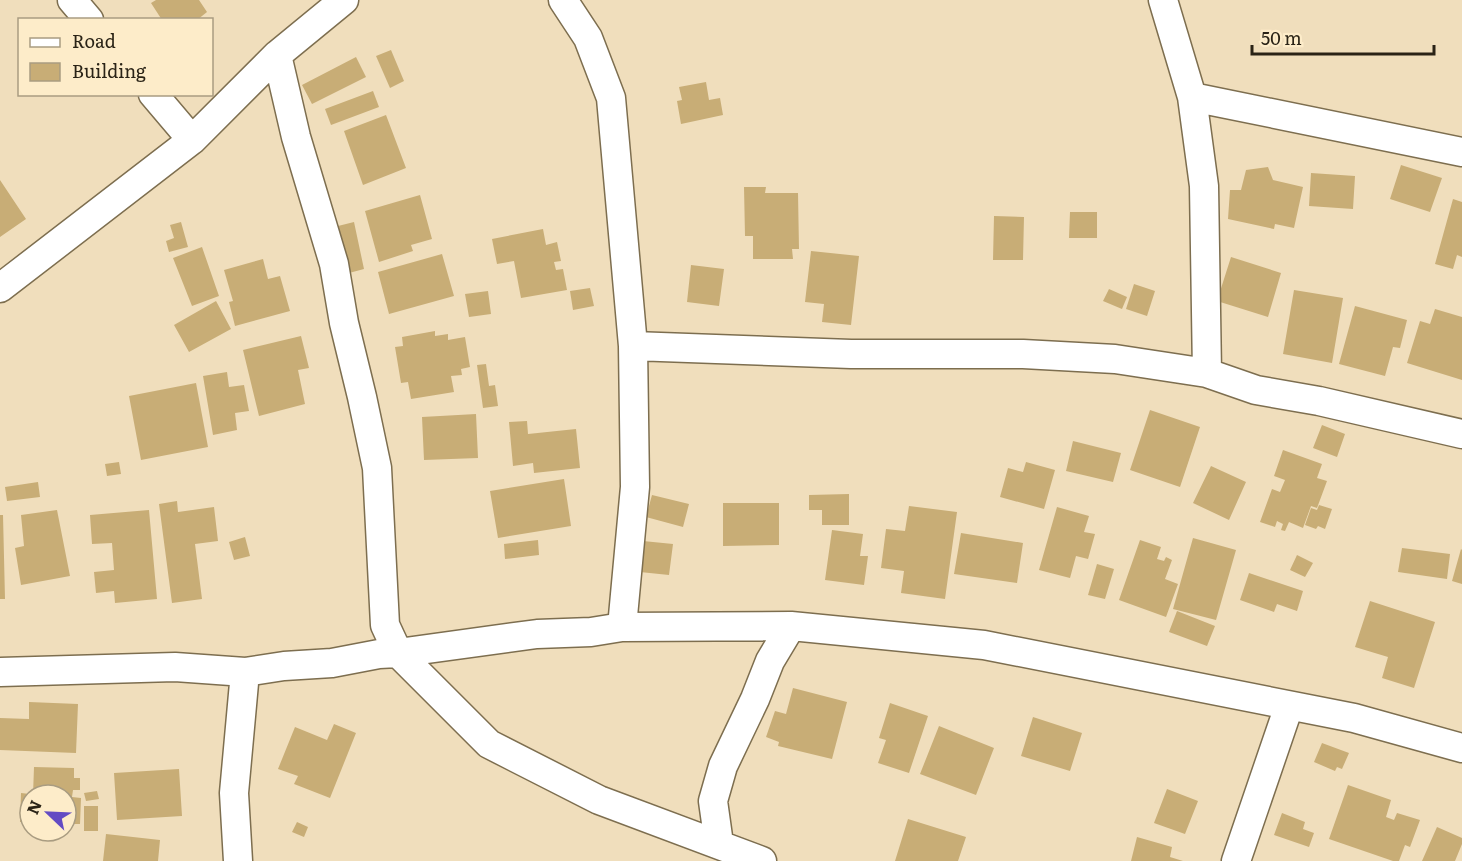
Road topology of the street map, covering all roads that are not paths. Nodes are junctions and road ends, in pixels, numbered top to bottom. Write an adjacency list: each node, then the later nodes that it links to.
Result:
1 (72, 0): 5 (street)
2 (344, 0): 6 (street)
3 (563, 0): 12 (street)
4 (1163, 0): 8 (street)
5 (87, 18)
6 (276, 55): 9 (street); 17 (street)
7 (155, 96): 9 (street)
8 (1192, 97): 10 (street); 13 (street)
9 (192, 140): 11 (street)
10 (1462, 152)
11 (0, 288)
12 (633, 346): 13 (street); 16 (street)
13 (1207, 373): 14 (street)
14 (1462, 434)
15 (791, 626): 16 (street); 20 (street); 22 (street)
16 (622, 627): 17 (street)
17 (398, 653): 19 (street); 22 (street)
18 (0, 672): 19 (street)
19 (245, 672): 23 (street)
20 (1289, 706): 21 (street); 25 (street)
21 (1462, 748)
22 (720, 844): 24 (street)
23 (238, 861)
24 (762, 861)
25 (1236, 861)

